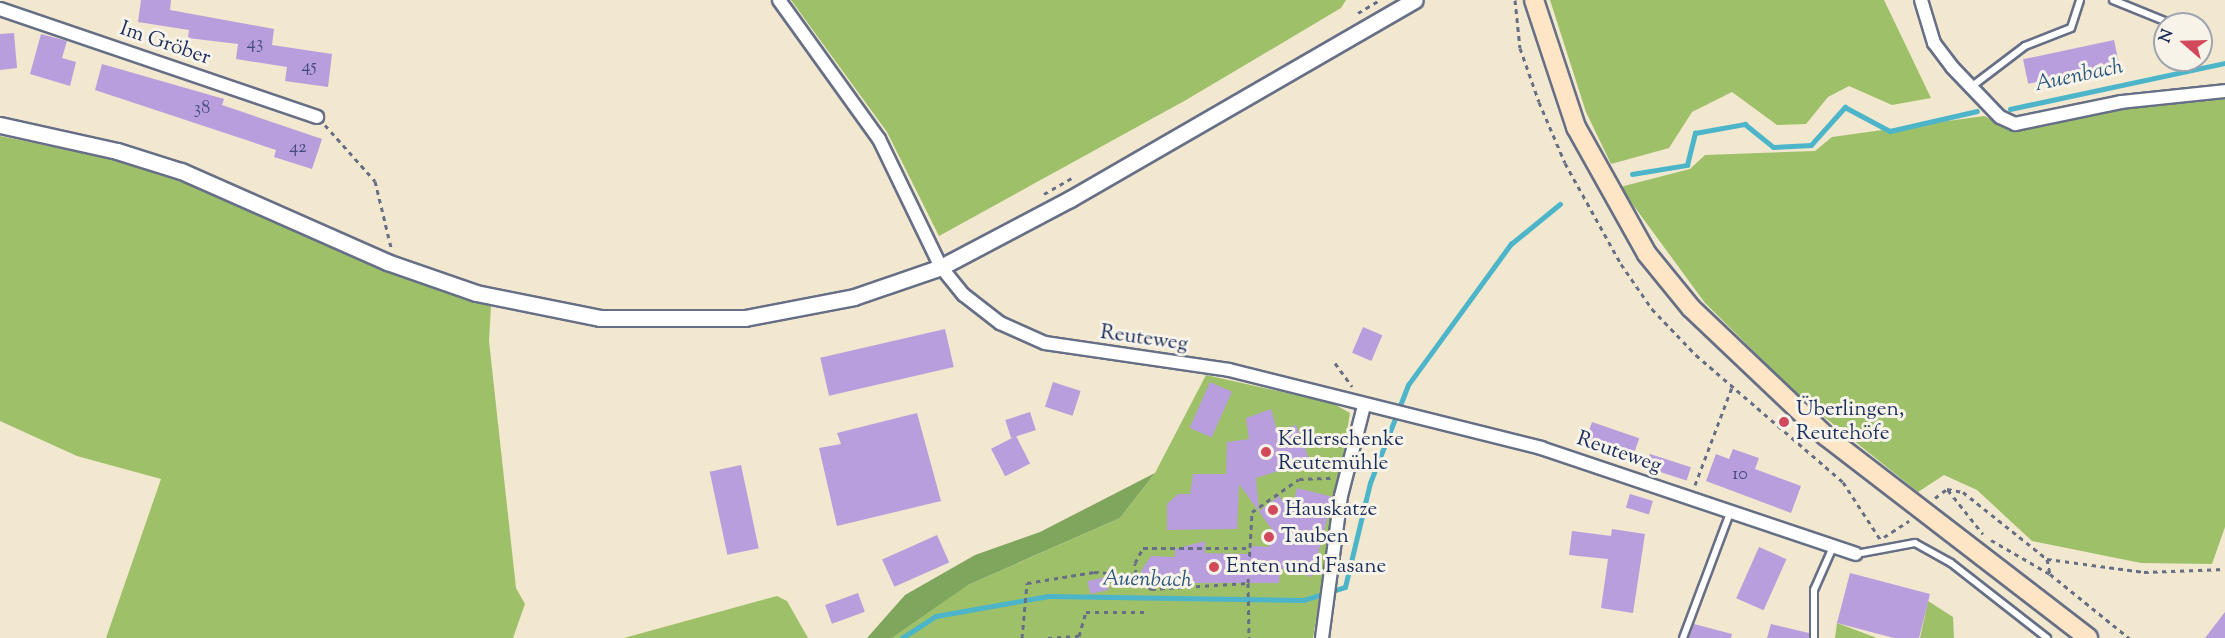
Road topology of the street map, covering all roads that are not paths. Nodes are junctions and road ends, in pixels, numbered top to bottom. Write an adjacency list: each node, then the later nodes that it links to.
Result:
1 (779, 0): 13 (street, Reuteweg)
2 (1415, 0): 13 (street)
3 (1534, 0): 22 (main road)
4 (1922, 0): 9 (street)
5 (2080, 0): 9 (lane)
6 (2113, 0): 8 (lane)
7 (0, 9): 11 (street, Im Gröber)
8 (2153, 16)
9 (1971, 87): 10 (street)
10 (2225, 91)
11 (317, 117)
12 (0, 126): 13 (street)
13 (941, 267): 14 (street, Reuteweg)
14 (1364, 406): 15 (street, Reuteweg); 18 (street)
15 (1730, 513): 16 (street, Reuteweg); 19 (lane)
16 (1833, 547): 17 (street, Reuteweg); 20 (lane)
17 (1856, 554): 21 (lane)
18 (1322, 638)
19 (1683, 638)
20 (1814, 638)
21 (2047, 638)
22 (2088, 638)

